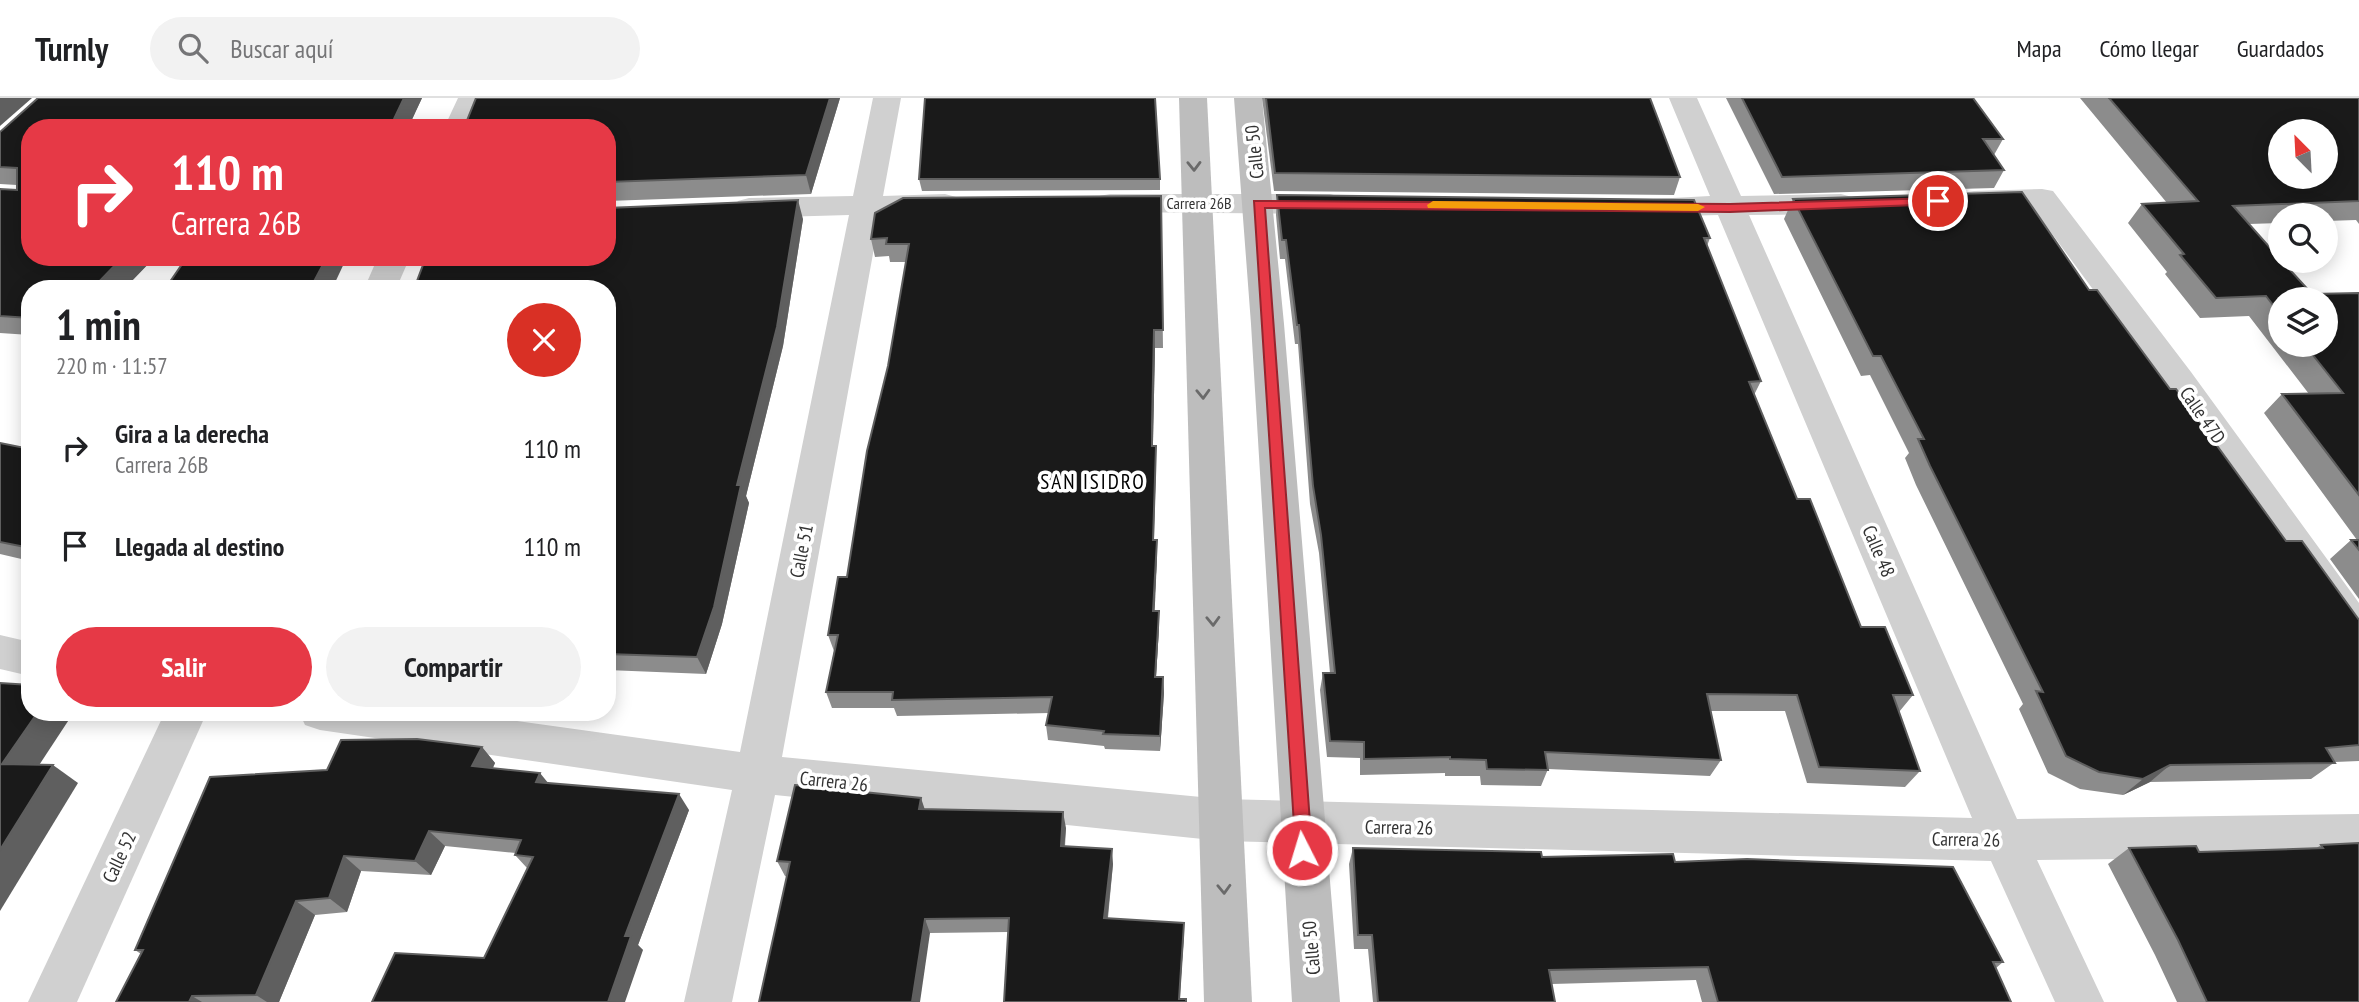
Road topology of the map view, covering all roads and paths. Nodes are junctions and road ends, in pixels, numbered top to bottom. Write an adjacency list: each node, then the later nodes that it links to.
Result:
1 (472, 98): 6 (street)
2 (887, 98): 10 (street, Calle 51)
3 (1193, 98): 8 (street, one-way to 8)
4 (1248, 98): 12 (street, Calle 50)
5 (1683, 98): 16 (street, Calle 48)
6 (462, 119)
7 (1947, 201): 18 (street, Calle 47D)
8 (1195, 202): 9 (street, Carrera 26B); 12 (street, Carrera 26B); 24 (street, one-way to 24)
9 (1087, 203)
10 (869, 204): 11 (street); 17 (street); 23 (street, Calle 51)
11 (978, 204)
12 (1259, 204): 14 (street, Carrera 26B); 25 (street, Calle 50)
13 (1866, 204): 16 (street)
14 (1356, 205)
15 (1619, 207): 16 (street)
16 (1730, 208): 27 (street, Calle 48)
17 (718, 210)
18 (2359, 634)
19 (0, 652): 20 (street)
20 (21, 657)
21 (182, 721): 28 (street, Calle 52)
22 (383, 721): 23 (street, Carrera 26)
23 (757, 774): 24 (street, Carrera 26); 29 (street, Calle 51)
24 (1222, 820): 25 (street, Carrera 26); 30 (street, one-way to 30)
25 (1300, 824): 27 (street, Carrera 26); 31 (street, Calle 50)
26 (2359, 835): 27 (street, Carrera 26)
27 (2004, 840): 32 (street, Calle 48)
28 (52, 1002)
29 (708, 1002)
30 (1228, 1002)
31 (1316, 1002)
32 (2080, 1002)

